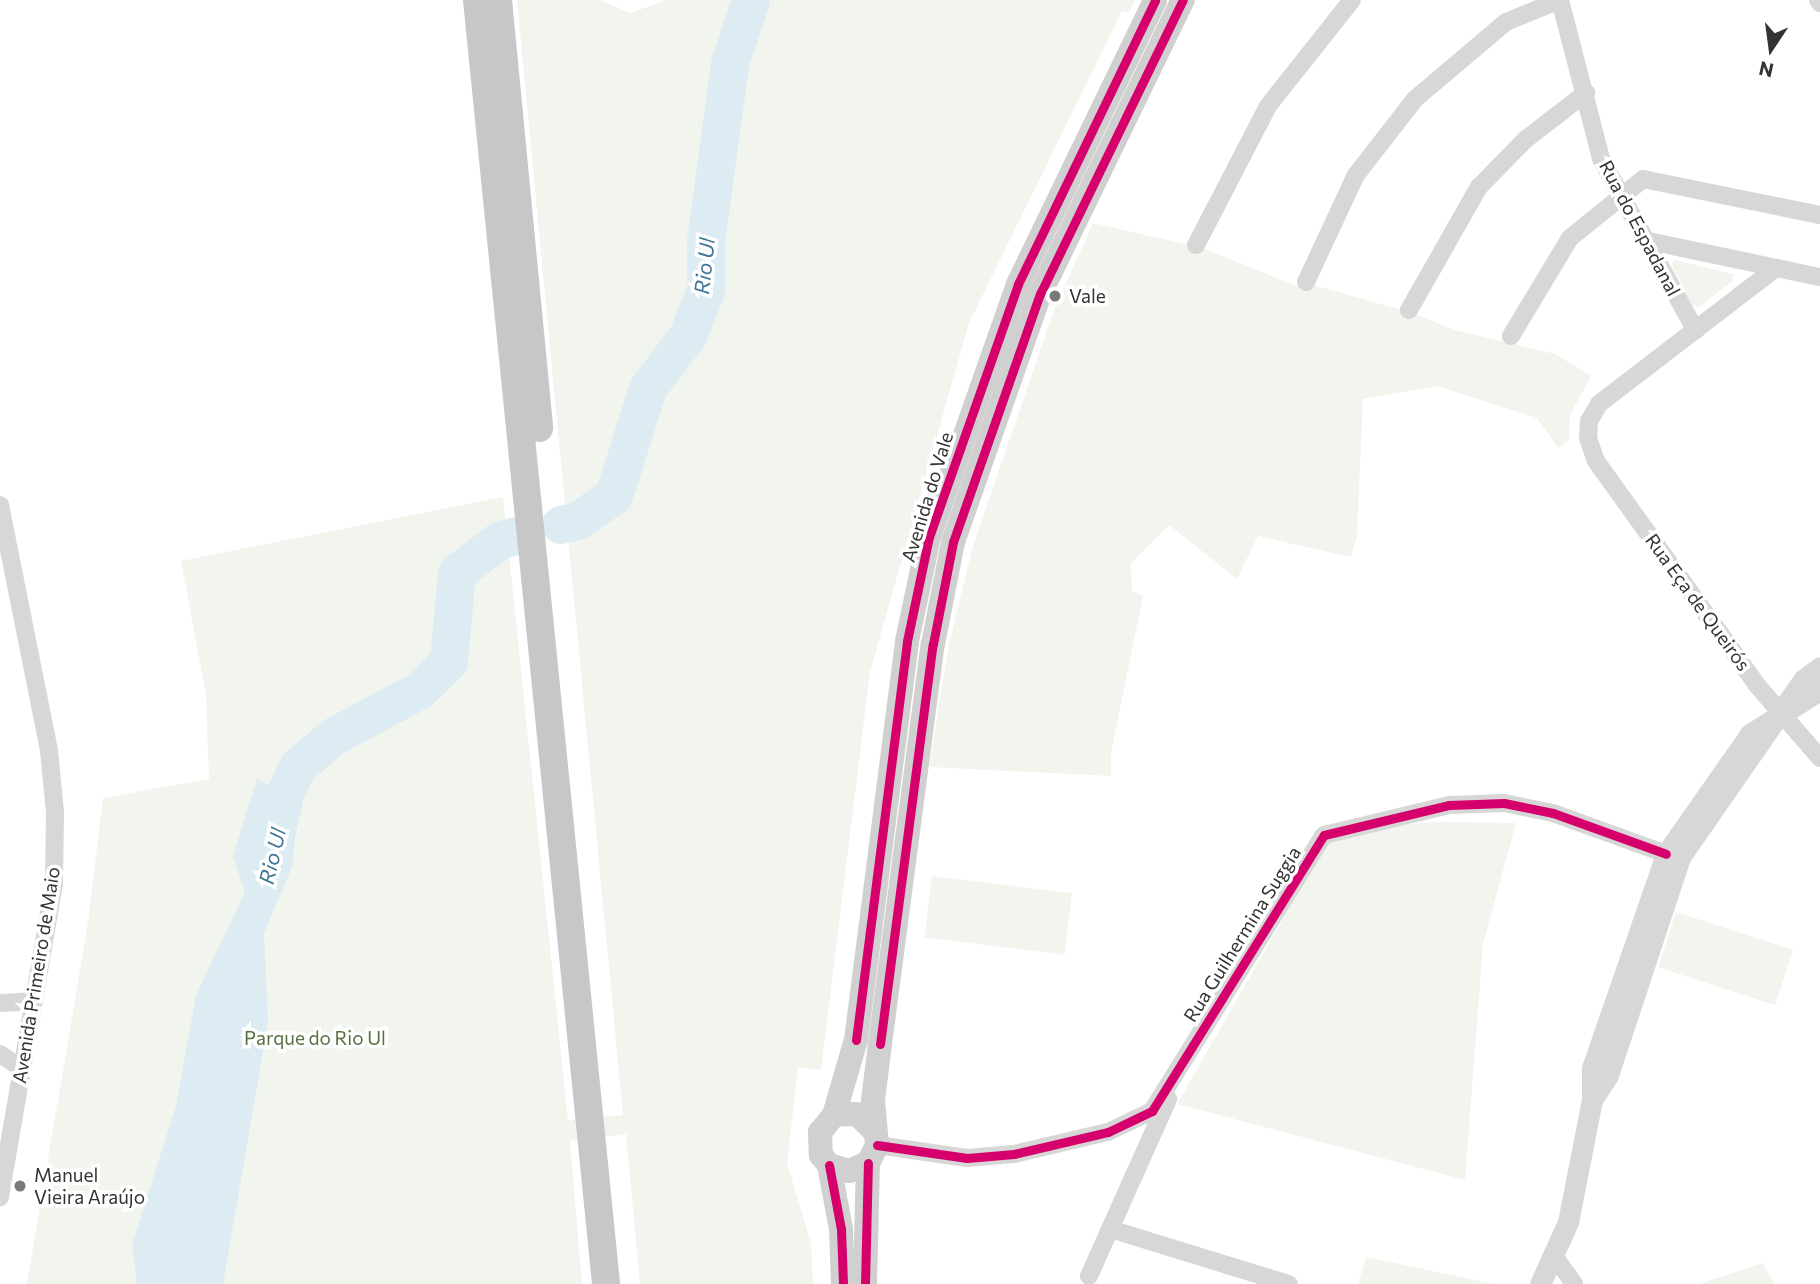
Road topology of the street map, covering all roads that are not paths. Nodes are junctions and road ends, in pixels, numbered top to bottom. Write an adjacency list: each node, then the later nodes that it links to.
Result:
1 (477, 0): 37 (highway)
2 (498, 0): 38 (highway)
3 (1155, 0): 30 (main road, Avenida do Vale)
4 (1183, 0): 31 (main road, Avenida do Vale)
5 (1560, 0): 7 (street, Rua do Espadanal); 14 (street)
6 (1347, 2): 11 (street)
7 (1586, 93): 8 (street, Rua do Espadanal); 15 (street)
8 (1620, 197): 9 (street); 10 (street, Rua do Espadanal); 17 (street)
9 (1820, 215)
10 (1644, 240): 12 (street); 16 (street, Rua do Espadanal)
11 (1196, 244)
12 (1776, 268): 13 (street); 16 (street)
13 (1820, 277)
14 (1306, 282)
15 (1409, 310)
16 (1696, 331): 21 (street, Rua Eça de Queirós)
17 (1511, 336)
18 (0, 505): 24 (street, Avenida Primeiro de Maio)
19 (1820, 667): 21 (street)
20 (1820, 690): 21 (street)
21 (1780, 716): 22 (street, Rua Eça de Queirós); 23 (street); 29 (street)
22 (1820, 758)
23 (1667, 854): 28 (street, Rua Guilhermina Suggia); 29 (street)
24 (34, 1001): 25 (street); 27 (street, Avenida Primeiro de Maio)
25 (0, 1003)
26 (0, 1054): 27 (street)
27 (22, 1069): 33 (street, Avenida Primeiro de Maio)
28 (1170, 1086): 31 (street, Rua Guilhermina Suggia); 34 (street)
29 (1592, 1100): 35 (street)
30 (834, 1115): 31 (main road); 32 (main road, Avenida do Vale)
31 (874, 1147): 32 (main road); 40 (main road, Avenida do Vale)
32 (830, 1165): 39 (main road, Avenida do Vale)
33 (0, 1197)
34 (1110, 1229): 36 (street); 41 (street)
35 (1554, 1256): 42 (street); 43 (street)
36 (1088, 1276)
37 (606, 1284)
38 (622, 1284)
39 (843, 1284)
40 (865, 1284)
41 (1289, 1284)
42 (1539, 1284)
43 (1574, 1284)

